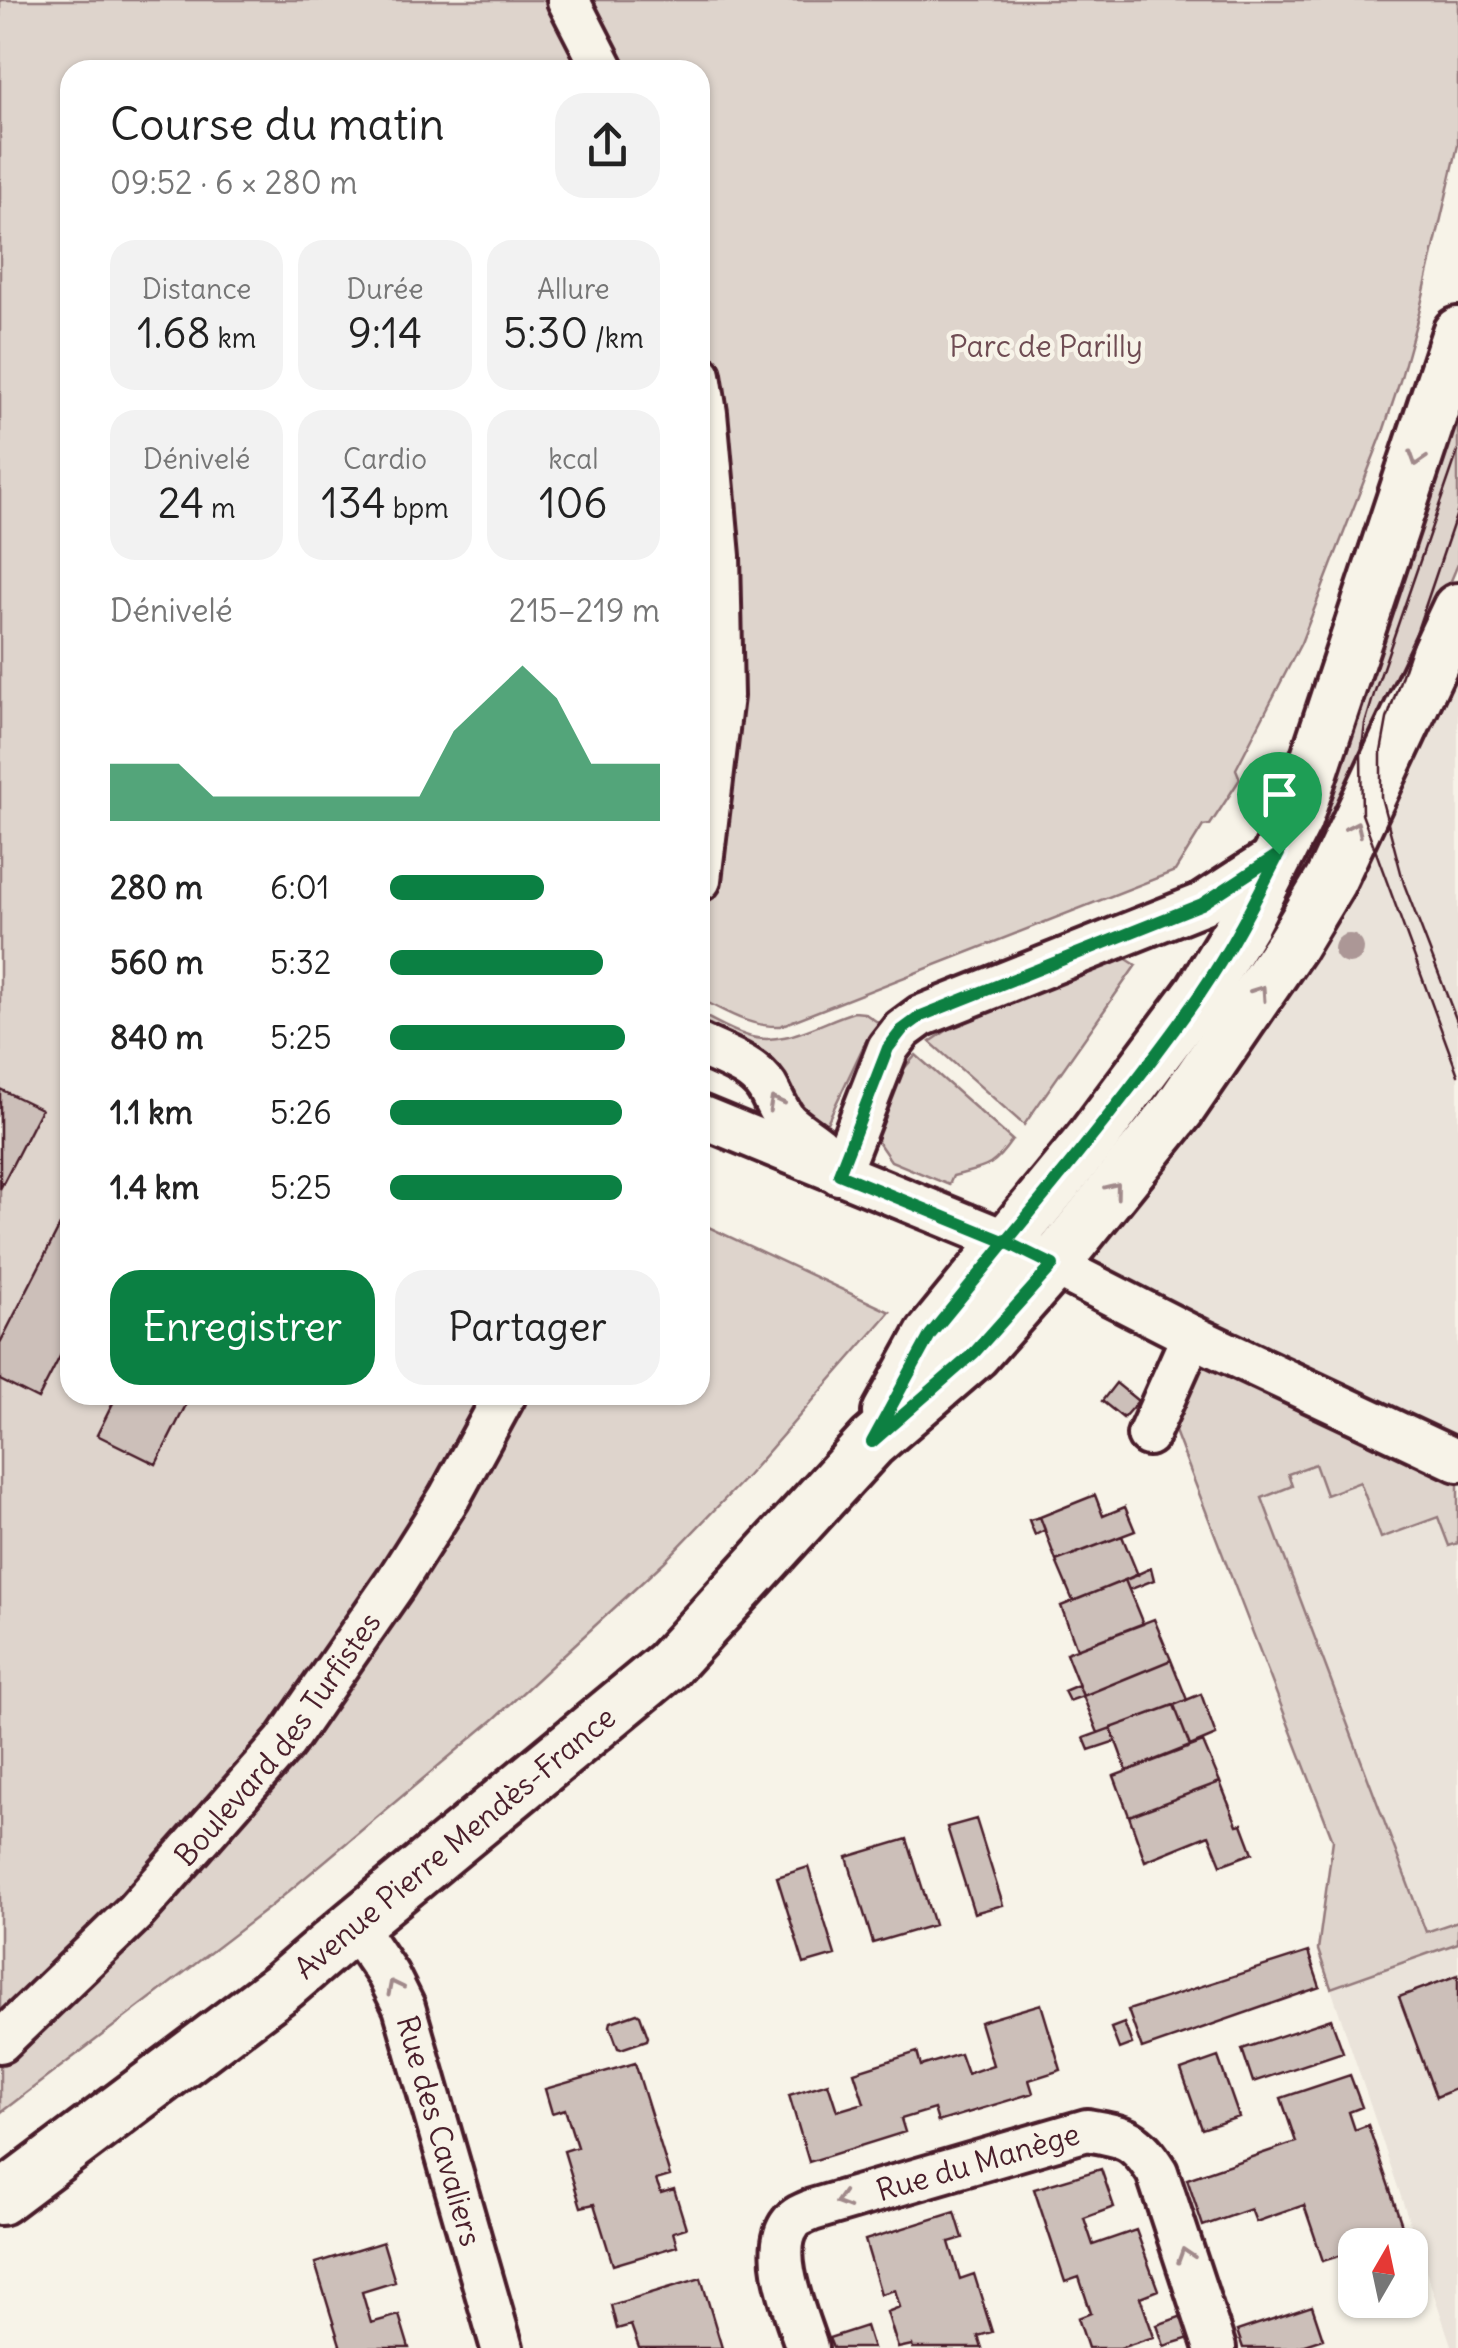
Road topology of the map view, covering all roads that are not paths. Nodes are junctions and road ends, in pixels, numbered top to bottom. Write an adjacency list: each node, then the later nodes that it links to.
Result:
1 (568, 0): 2 (street)
2 (599, 60)
3 (1458, 333): 7 (main road, Avenue Pierre Mendès-France, one-way to 7)
4 (710, 457): 6 (street)
5 (1458, 610): 12 (main road, Avenue Pierre Mendès-France, one-way to 5)
6 (710, 796)
7 (1279, 854): 10 (street); 11 (main road, Avenue Pierre Mendès-France)
8 (710, 1051): 10 (street, one-way to 8)
9 (710, 1120): 10 (street)
10 (839, 1174): 11 (street)
11 (1006, 1242): 12 (street); 16 (main road, Avenue Pierre Mendès-France)
12 (1053, 1265): 13 (street); 16 (main road, Avenue Pierre Mendès-France)
13 (1192, 1336): 15 (street); 17 (street)
14 (500, 1405): 19 (street, Boulevard des Turfistes)
15 (1148, 1435)
16 (872, 1442): 18 (main road, Avenue Pierre Mendès-France)
17 (1458, 1462)
18 (354, 1924): 20 (main road, Avenue Pierre Mendès-France); 21 (street, Rue des Cavaliers, one-way to 18)
19 (0, 2042)
20 (0, 2199)
21 (502, 2348)
22 (806, 2348): 23 (street, Rue du Manège, one-way to 22)
23 (1216, 2348)

